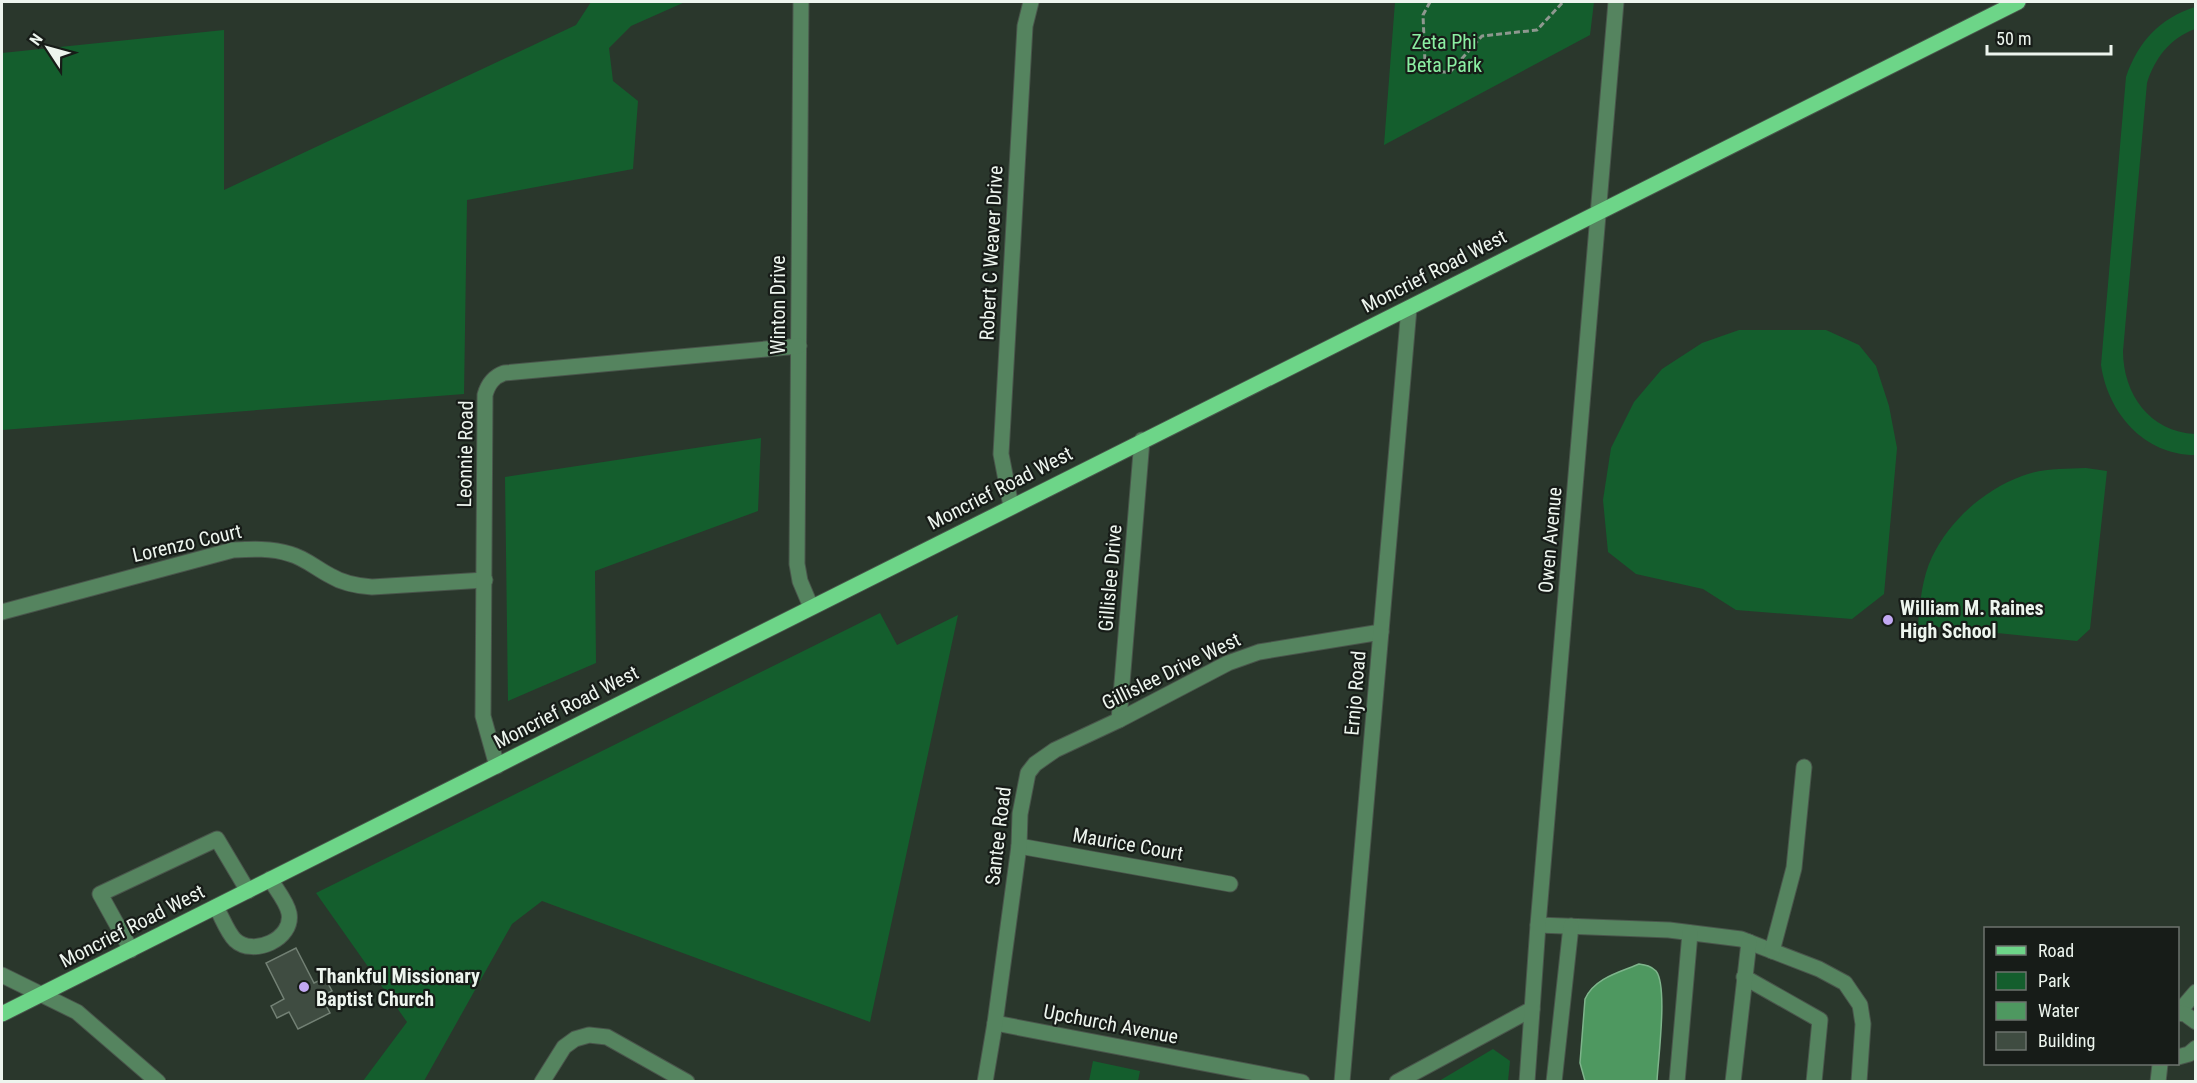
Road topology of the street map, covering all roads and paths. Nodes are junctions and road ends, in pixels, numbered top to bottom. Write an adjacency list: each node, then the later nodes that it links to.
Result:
1 (801, 2): 9 (street, Winton Drive)
2 (1031, 2): 11 (street, Robert C Weaver Drive)
3 (1430, 2): 4 (path)
4 (1563, 2)
5 (1616, 2): 7 (street, Owen Avenue)
6 (2018, 2): 7 (main road, Moncrief Road West)
7 (1598, 213): 8 (main road, Moncrief Road West); 25 (street, Owen Avenue)
8 (1409, 308): 10 (main road, Moncrief Road West); 15 (street, Ernjo Road)
9 (799, 346): 12 (street, Leonnie Road); 13 (street, Winton Drive)
10 (1142, 440): 11 (main road, Moncrief Road West); 16 (street, Gillislee Drive)
11 (1011, 506): 13 (main road, Moncrief Road West)
12 (485, 580): 14 (street, Lorenzo Court); 18 (street, Leonnie Road)
13 (811, 607): 18 (main road, Moncrief Road West)
14 (2, 612)
15 (1381, 632): 16 (street, Gillislee Drive West); 50 (street, Ernjo Road)
16 (1119, 720): 17 (street, Gillislee Drive West)
17 (1055, 750): 20 (street, Santee Road)
18 (497, 766): 21 (main road, Moncrief Road West)
19 (1804, 767): 30 (street)
20 (1019, 846): 22 (street, Maurice Court); 40 (street, Santee Road)
21 (270, 879): 23 (main road, Moncrief Road West); 24 (street)
22 (1230, 884)
23 (248, 891): 24 (main road, Moncrief Road West); 29 (street)
24 (216, 907): 29 (main road, Moncrief Road West)
25 (1538, 925): 26 (street); 35 (street, Owen Avenue)
26 (1571, 926): 27 (street); 53 (street)
27 (1690, 933): 28 (street); 54 (street)
28 (1749, 942): 30 (street); 32 (street)
29 (130, 950): 34 (main road, Moncrief Road West)
30 (1772, 951): 57 (street)
31 (2, 975): 34 (street)
32 (1744, 977): 55 (street); 56 (street)
33 (2196, 992): 36 (street)
34 (40, 995): 38 (main road, Moncrief Road West); 45 (street)
35 (1532, 1009): 51 (street); 52 (street, Owen Avenue)
36 (2179, 1012)
37 (2179, 1013): 39 (street)
38 (2, 1014)
39 (2196, 1022)
40 (995, 1023): 44 (street, Upchurch Avenue); 48 (street)
41 (2196, 1048): 42 (street)
42 (2179, 1057)
43 (2160, 1065): 58 (street)
44 (1248, 1076): 49 (street, Upchurch Avenue)
45 (158, 1082)
46 (542, 1082): 47 (street)
47 (687, 1082)
48 (985, 1082)
49 (1302, 1082)
50 (1342, 1082)
51 (1397, 1082)
52 (1527, 1082)
53 (1554, 1082)
54 (1677, 1082)
55 (1733, 1082)
56 (1814, 1082)
57 (1859, 1082)
58 (2158, 1082)

